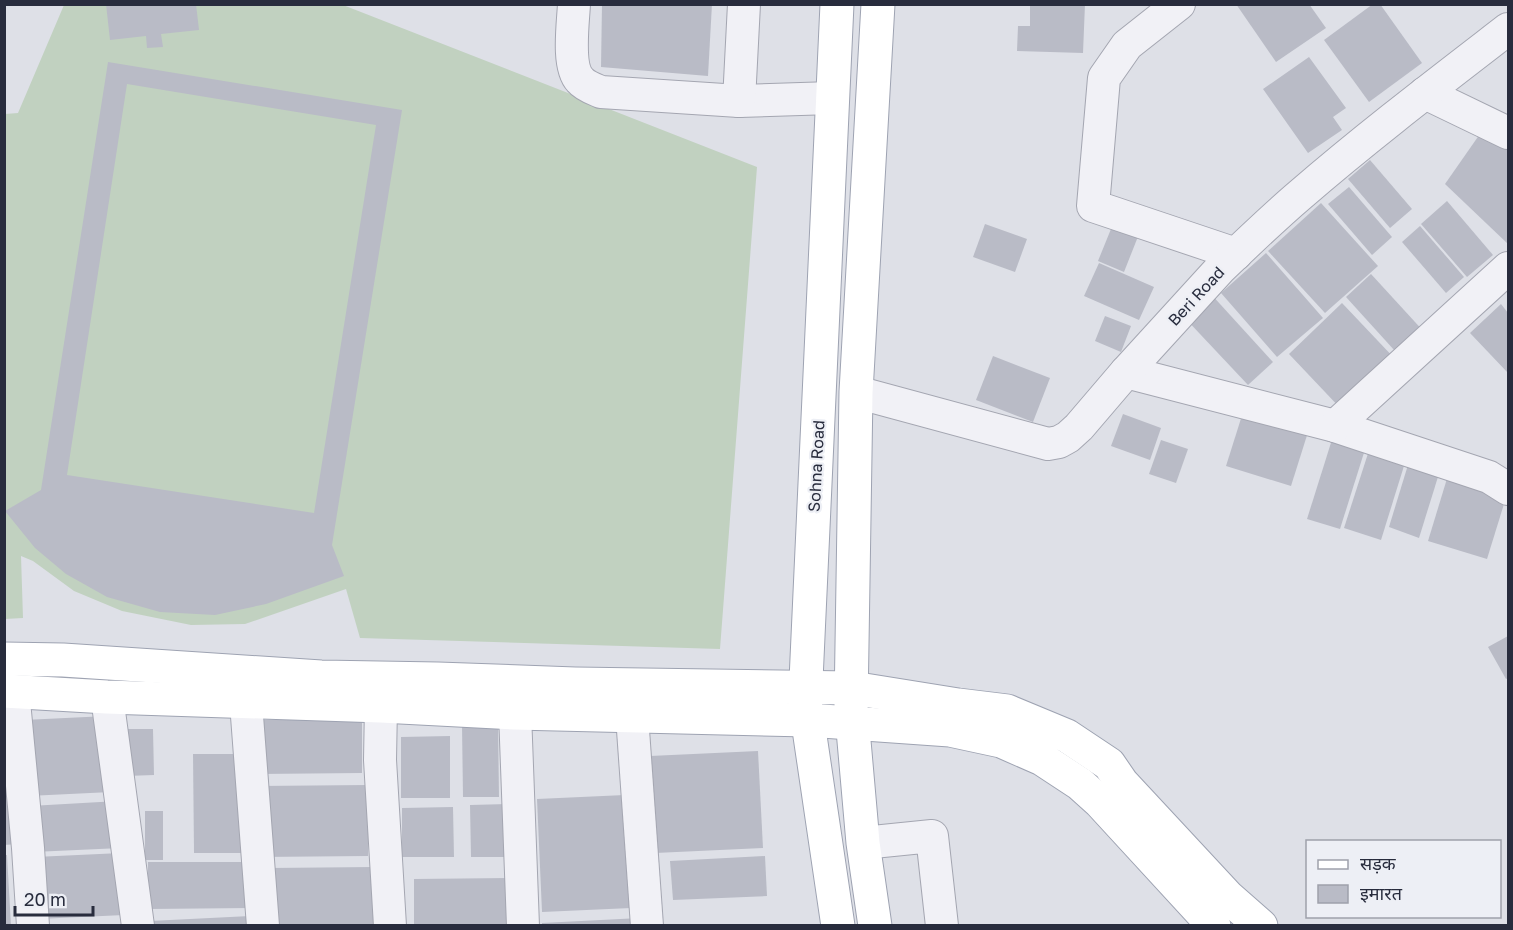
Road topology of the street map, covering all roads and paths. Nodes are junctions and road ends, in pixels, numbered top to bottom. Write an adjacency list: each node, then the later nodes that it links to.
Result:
1 (574, 4): 10 (street)
2 (744, 4): 10 (street)
3 (837, 4): 8 (main road, Sohna Road)
4 (878, 4): 9 (main road)
5 (1179, 4): 12 (street)
6 (1509, 29): 7 (street, Beri Road)
7 (1425, 93): 11 (street); 12 (street, Beri Road)
8 (832, 98): 9 (main road); 10 (street); 19 (main road, Sohna Road)
9 (873, 100): 15 (main road)
10 (739, 101)
11 (1509, 133)
12 (1236, 254): 14 (street, Beri Road)
13 (1509, 268): 16 (street)
14 (1126, 372): 15 (street, Beri Road); 16 (street)
15 (856, 392): 20 (main road)
16 (1335, 426): 17 (street)
17 (1509, 489)
18 (4, 659): 19 (main road)
19 (806, 688): 20 (main road); 27 (main road, Sohna Road)
20 (852, 688): 28 (main road); 29 (main road)
21 (9, 691): 22 (main road); 31 (street)
22 (107, 697): 23 (main road); 32 (street)
23 (246, 702): 24 (main road); 33 (street)
24 (381, 706): 25 (main road); 34 (street)
25 (515, 713): 26 (main road); 35 (street)
26 (633, 716): 27 (main road); 36 (street)
27 (808, 720): 28 (main road); 37 (main road, Sohna Road)
28 (852, 724): 29 (main road); 30 (main road)
29 (1111, 792): 40 (main road); 41 (main road)
30 (863, 843): 38 (main road); 39 (street)
31 (33, 926)
32 (138, 926)
33 (263, 926)
34 (390, 926)
35 (523, 926)
36 (647, 926)
37 (838, 926)
38 (875, 926)
39 (942, 926)
40 (1214, 926)
41 (1261, 926)

